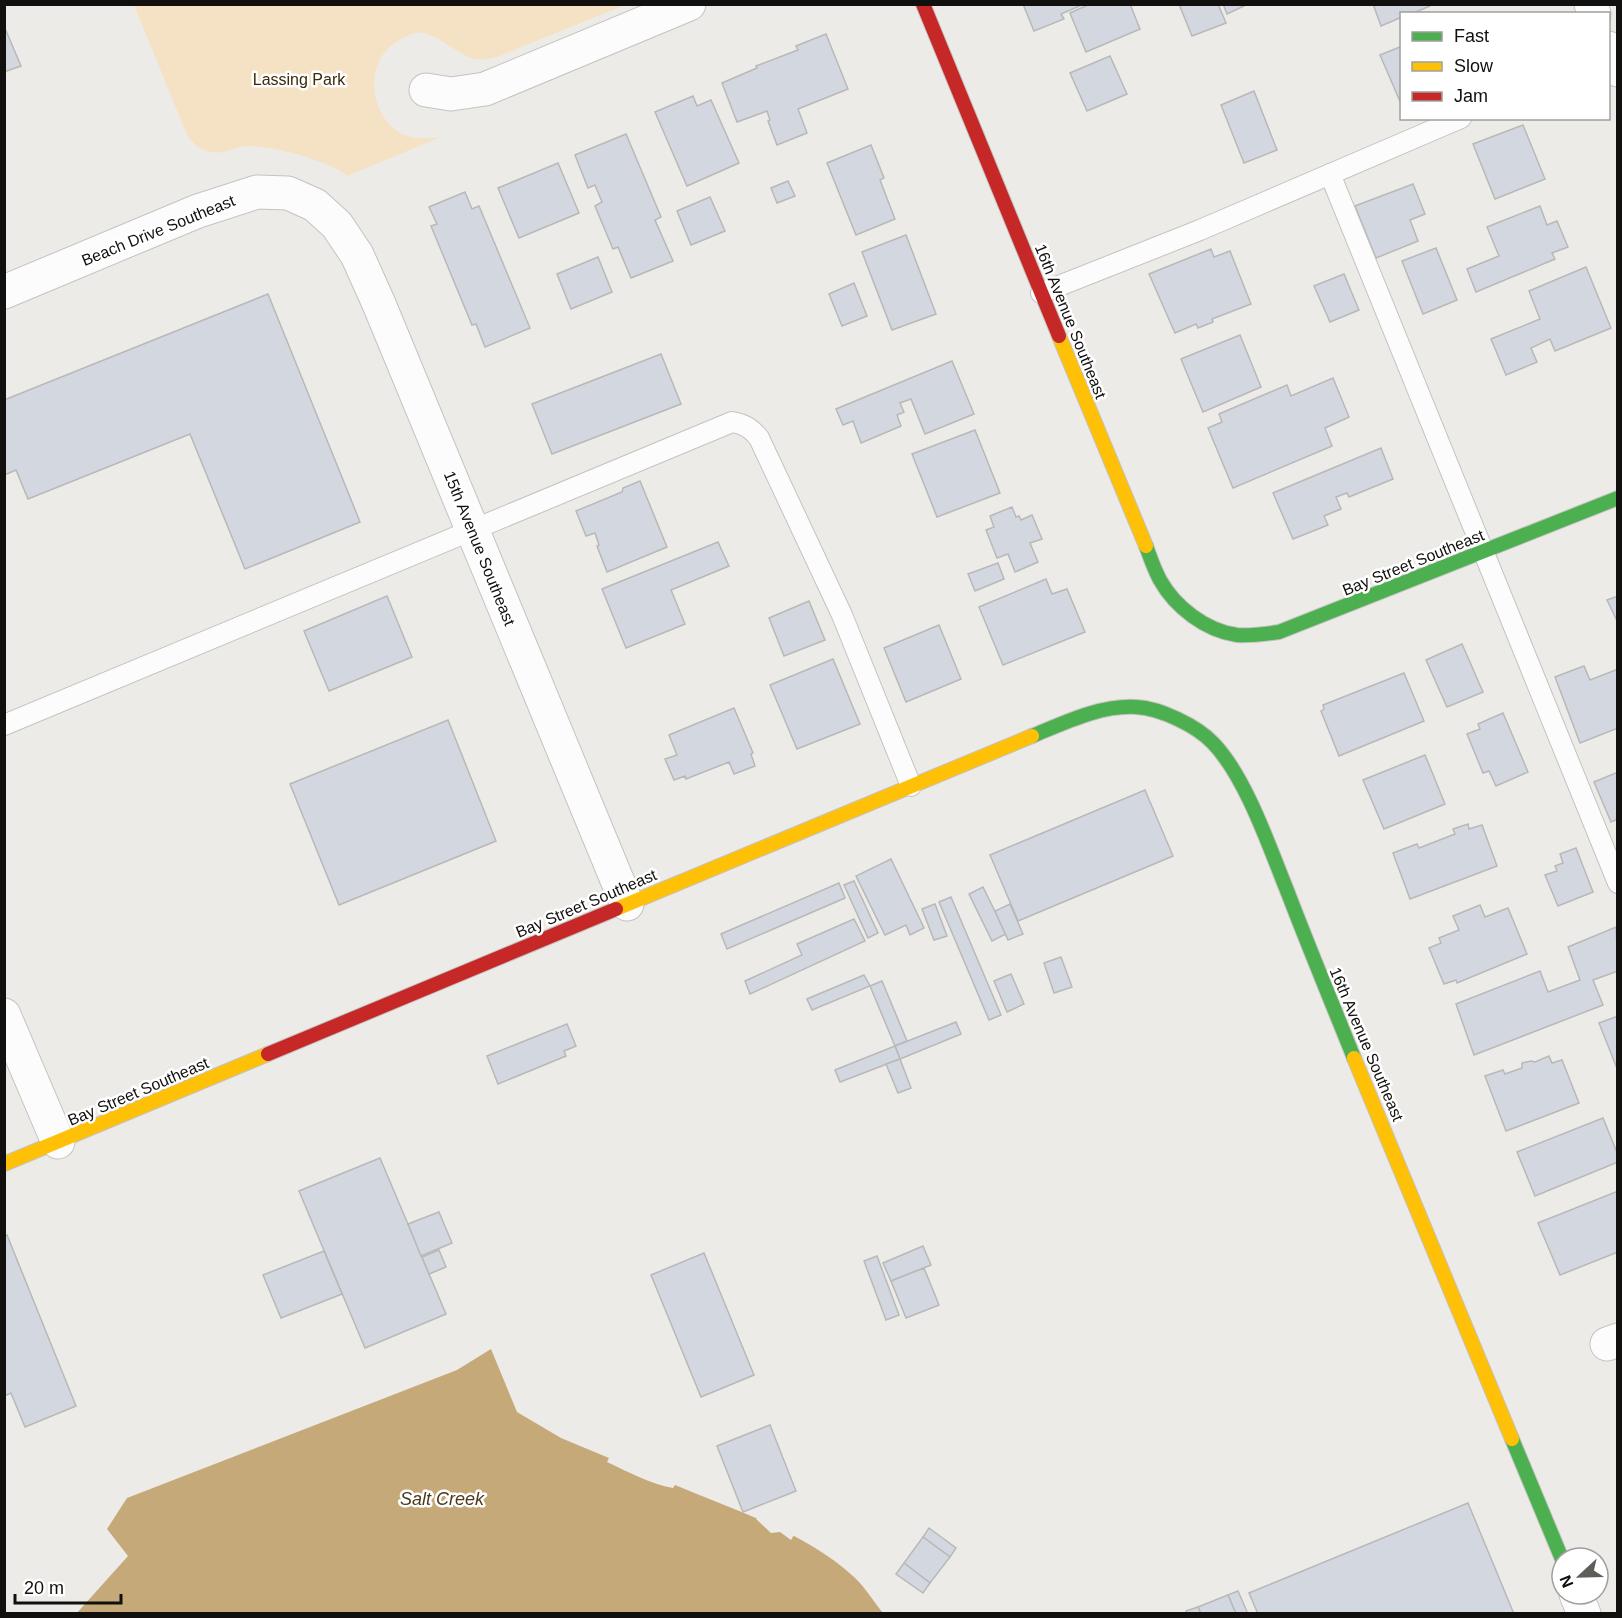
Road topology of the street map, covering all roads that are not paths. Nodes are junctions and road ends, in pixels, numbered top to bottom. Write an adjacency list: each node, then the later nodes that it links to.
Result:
1 (688, 4): 3 (street)
2 (923, 4): 8 (street, 16th Avenue Southeast)
3 (426, 90)
4 (1456, 120): 5 (lane)
5 (1330, 174): 8 (lane); 11 (lane)
6 (315, 204): 7 (street, Beach Drive Southeast); 10 (street, 15th Avenue Southeast)
7 (4, 292)
8 (1041, 293): 12 (street, 16th Avenue Southeast)
9 (1617, 498): 11 (street, Bay Street Southeast)
10 (472, 530): 14 (lane); 15 (lane); 17 (street, 15th Avenue Southeast)
11 (1484, 552): 12 (street, Bay Street Southeast); 16 (lane)
12 (1216, 629)
13 (1185, 724): 15 (street, Bay Street Southeast); 21 (street, 16th Avenue Southeast)
14 (4, 725)
15 (911, 786): 17 (street, Bay Street Southeast)
16 (1617, 883)
17 (627, 904): 19 (street, Bay Street Southeast)
18 (4, 1014): 19 (street)
19 (57, 1142): 20 (street, Bay Street Southeast)
20 (4, 1164)
21 (1557, 1546)

